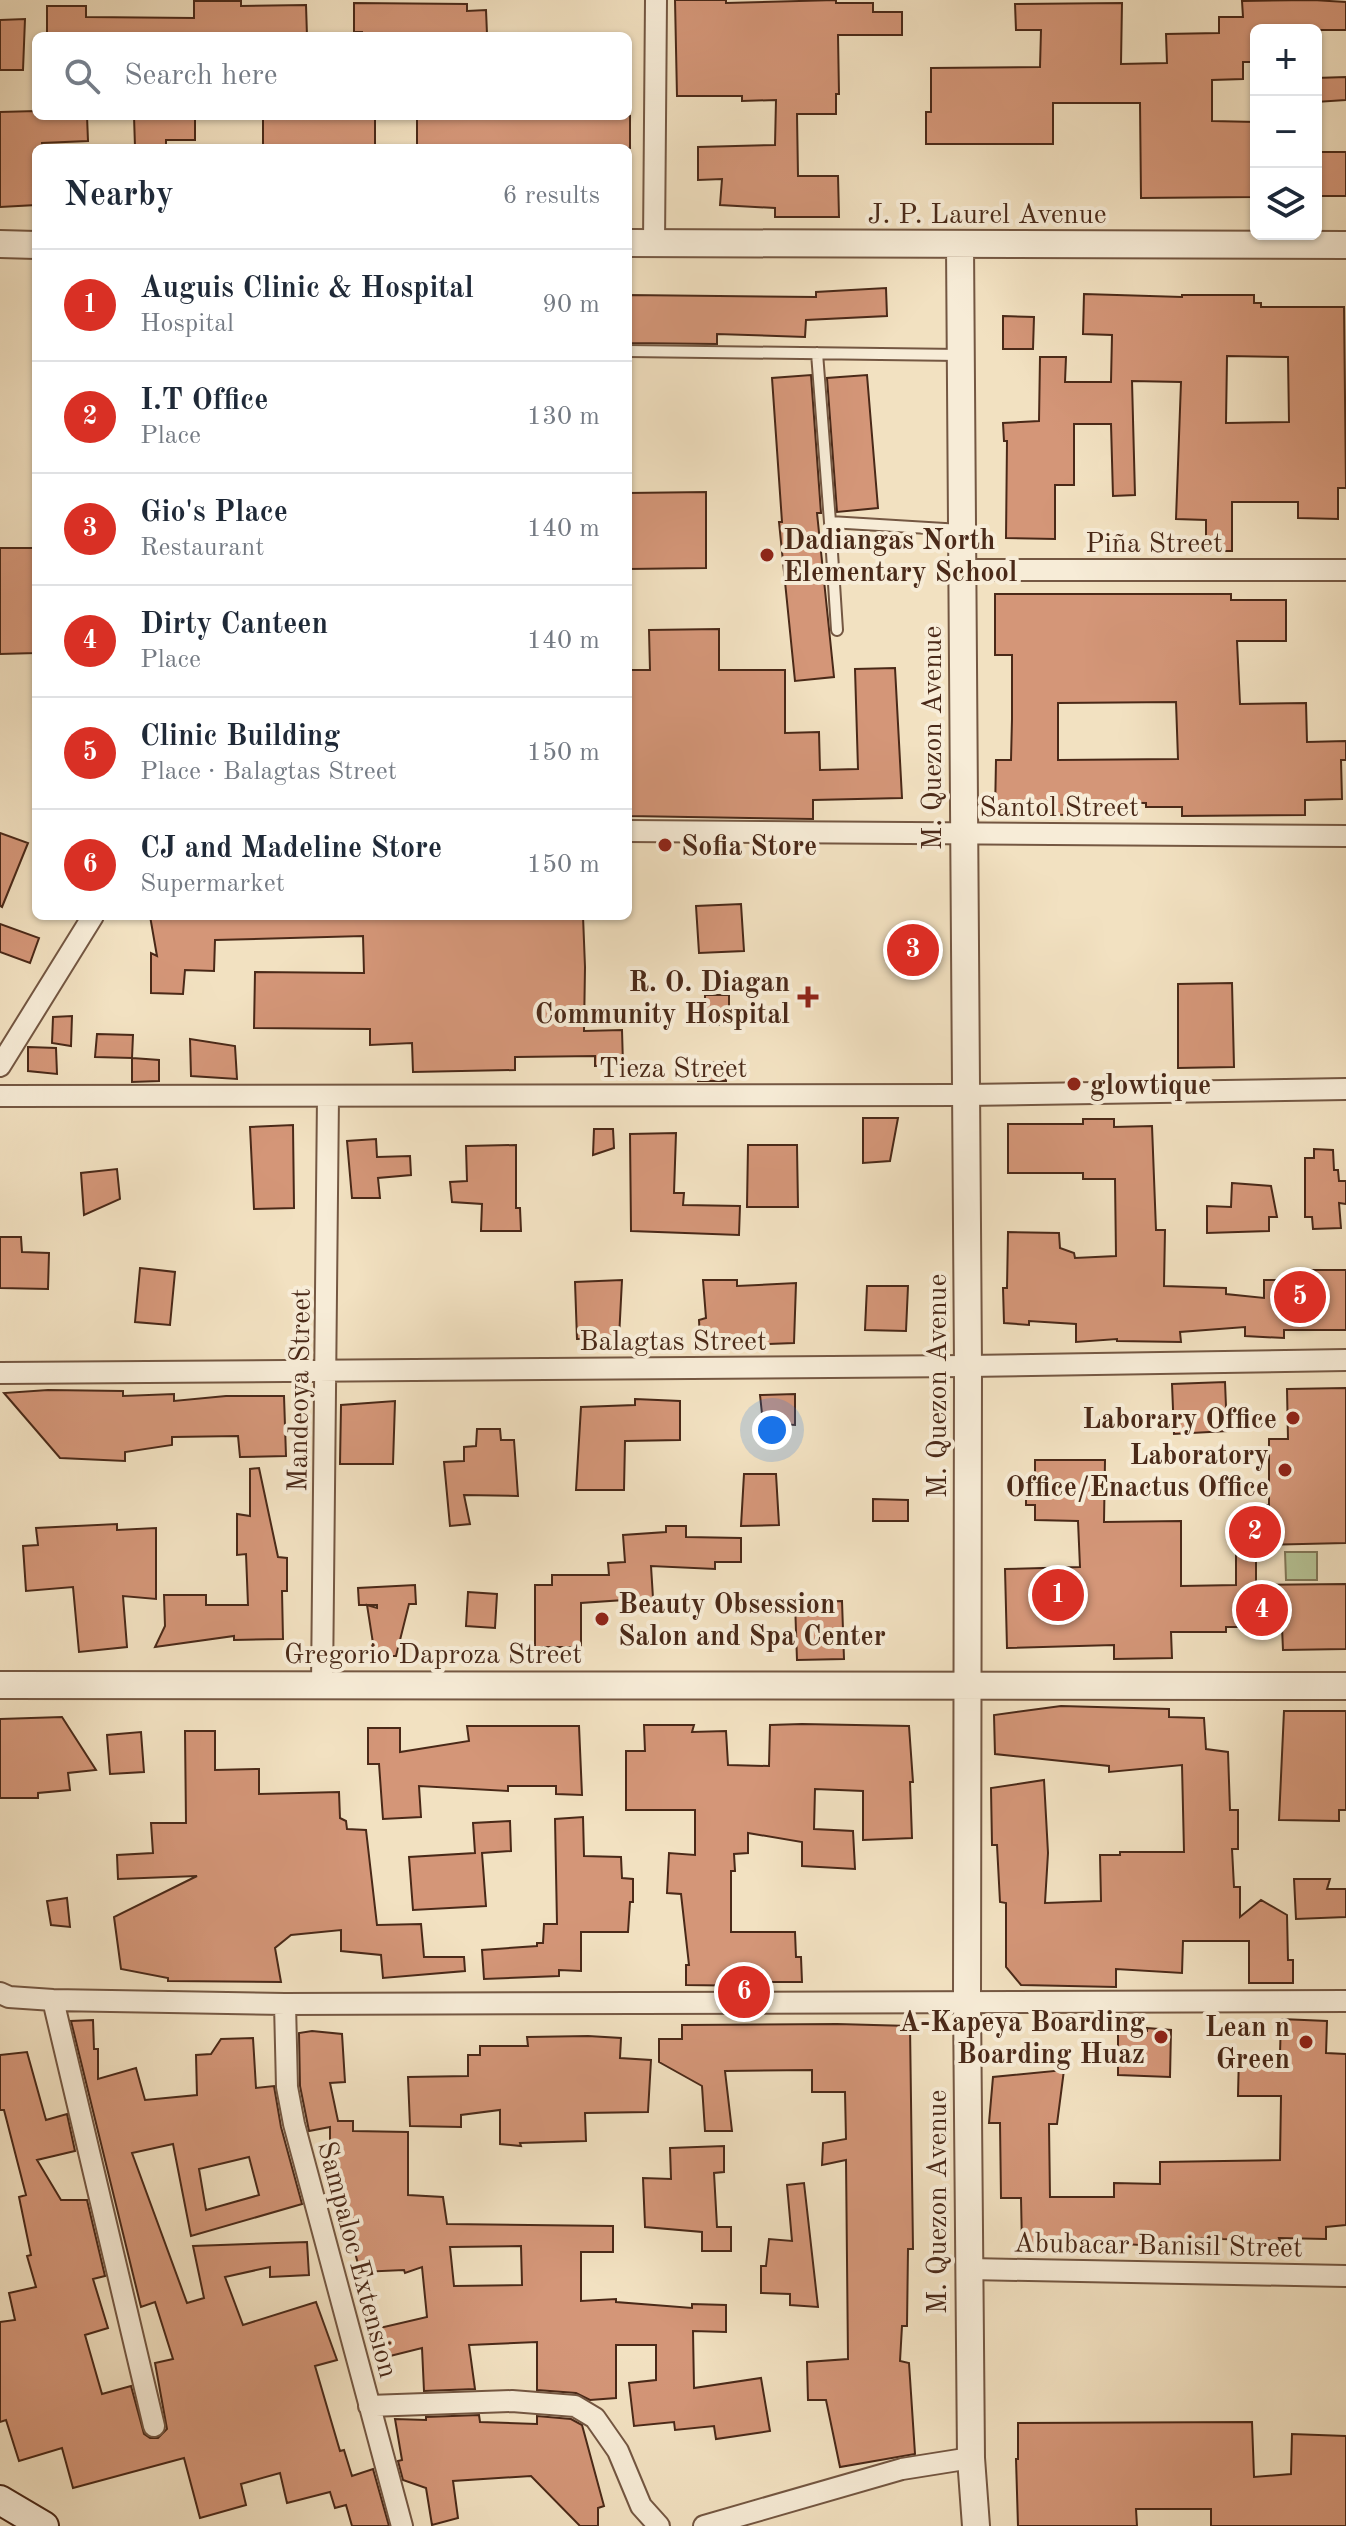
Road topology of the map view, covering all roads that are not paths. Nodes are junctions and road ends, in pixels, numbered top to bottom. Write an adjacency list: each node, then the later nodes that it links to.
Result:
1 (656, 0): 2 (street)
2 (641, 243): 5 (street, J. P. Laurel Avenue)
3 (0, 244): 4 (street)
4 (32, 245)
5 (960, 245): 6 (street, J. P. Laurel Avenue); 9 (street, M. Quezon Avenue)
6 (1346, 245)
7 (632, 351): 8 (lane)
8 (817, 353): 9 (lane); 10 (lane)
9 (960, 355): 11 (street, M. Quezon Avenue)
10 (830, 522): 11 (lane); 14 (lane)
11 (963, 530): 12 (street, M. Quezon Avenue)
12 (963, 570): 13 (street, Piña Street); 16 (street, M. Quezon Avenue)
13 (1346, 570)
14 (837, 630)
15 (632, 831): 16 (street, Santol Street)
16 (963, 834): 17 (street, Santol Street); 21 (street, M. Quezon Avenue)
17 (1346, 836)
18 (91, 920): 19 (street)
19 (0, 1066)
20 (1346, 1089): 21 (street, Tieza Street)
21 (966, 1095): 23 (street, Tieza Street); 25 (street, M. Quezon Avenue)
22 (0, 1096): 23 (street, Tieza Street)
23 (328, 1096): 26 (street, Mandeoya Street)
24 (1346, 1360): 25 (street, Balagtas Street)
25 (968, 1366): 26 (street, Balagtas Street); 30 (street, M. Quezon Avenue)
26 (326, 1369): 27 (street, Balagtas Street); 29 (street, Mandeoya Street)
27 (0, 1373)
28 (0, 1685): 29 (street, Gregorio Daproza Street)
29 (322, 1685): 30 (street, Gregorio Daproza Street)
30 (968, 1685): 31 (street, Gregorio Daproza Street); 34 (street, M. Quezon Avenue)
31 (1346, 1686)
32 (0, 1993): 33 (street)
33 (53, 2000): 36 (street); 40 (street)
34 (967, 2001): 35 (street); 36 (street); 37 (street, M. Quezon Avenue)
35 (1346, 2001)
36 (285, 2004): 39 (street, Sampaloc Extension)
37 (969, 2269): 38 (street, Abubacar Banisil Street); 41 (street, M. Quezon Avenue)
38 (1346, 2276)
39 (369, 2406): 44 (street, Sampaloc Extension); 45 (street)
40 (154, 2426)
41 (971, 2458): 46 (street); 47 (street, M. Quezon Avenue)
42 (0, 2500): 43 (main road)
43 (44, 2526)
44 (402, 2526)
45 (659, 2526)
46 (704, 2526)
47 (976, 2526)

